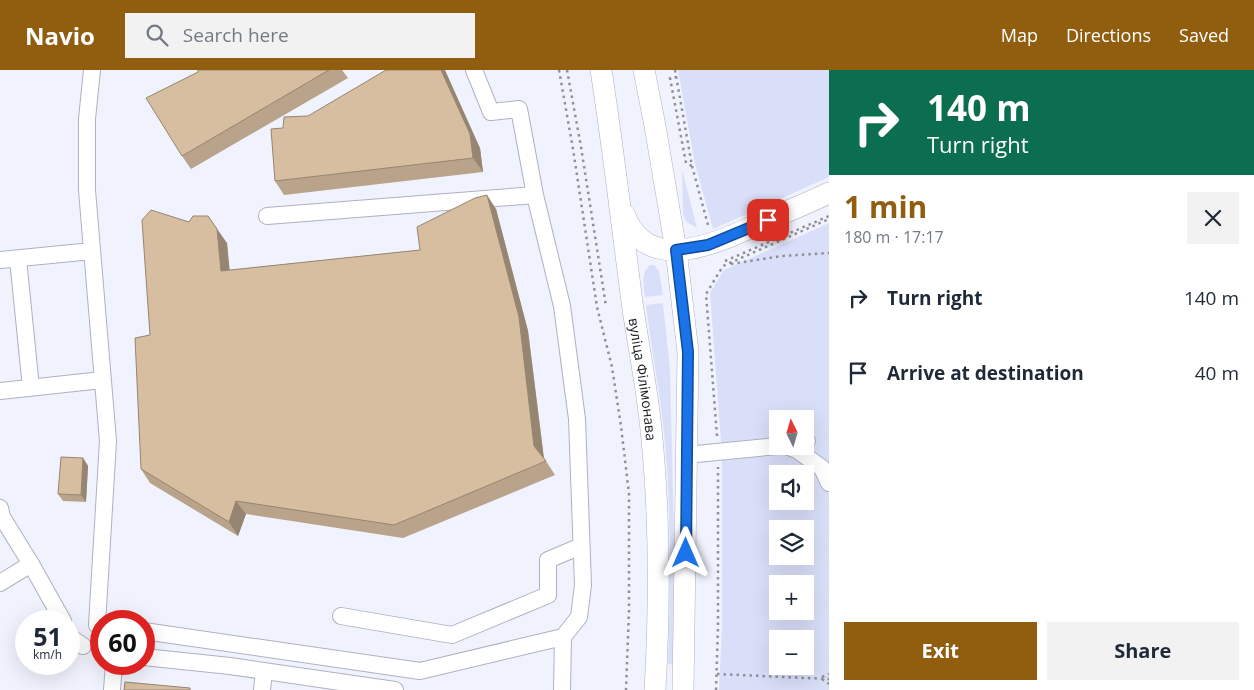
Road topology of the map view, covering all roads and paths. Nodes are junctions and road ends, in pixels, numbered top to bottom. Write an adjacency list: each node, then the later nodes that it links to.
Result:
1 (92, 70): 17 (lane)
2 (474, 70): 11 (lane)
3 (558, 70): 54 (path)
4 (567, 70): 22 (path)
5 (601, 70): 12 (main road, вуліца Філімонава)
6 (644, 70): 16 (main road)
7 (675, 70): 8 (path)
8 (676, 76): 9 (path); 9 (path)
9 (692, 166): 15 (path)
10 (829, 193): 16 (main road)
11 (535, 195): 13 (lane); 32 (lane)
12 (622, 210): 16 (main road); 55 (main road, вуліца Філімонава)
13 (267, 216)
14 (829, 218): 21 (path)
15 (710, 229)
16 (676, 250): 28 (main road)
17 (92, 252): 19 (lane); 23 (lane)
18 (829, 254): 21 (path)
19 (18, 259): 20 (lane); 24 (lane)
20 (0, 260)
21 (726, 263): 27 (path)
22 (606, 306)
23 (102, 380): 24 (lane); 36 (lane)
24 (31, 388): 25 (lane)
25 (0, 391)
26 (769, 447): 27 (lane)
27 (718, 450): 28 (lane); 44 (path)
28 (686, 454): 56 (main road)
29 (804, 455): 30 (lane)
30 (829, 483)
31 (1, 514): 33 (lane)
32 (581, 546): 37 (lane); 39 (lane)
33 (31, 564): 34 (lane); 35 (lane)
34 (0, 583)
35 (57, 610)
36 (97, 610)
37 (341, 616)
38 (155, 633): 39 (lane)
39 (563, 637): 53 (lane)
40 (80, 644): 41 (lane)
41 (83, 646)
42 (155, 658): 43 (lane)
43 (264, 671): 51 (lane); 52 (lane)
44 (717, 674): 47 (path); 57 (path)
45 (829, 674): 47 (path)
46 (113, 675): 50 (lane)
47 (820, 678): 48 (path); 49 (path)
48 (829, 679)
49 (829, 684)
50 (112, 690)
51 (262, 690)
52 (395, 690)
53 (562, 690)
54 (626, 690)
55 (655, 690)
56 (683, 690)
57 (716, 690)

